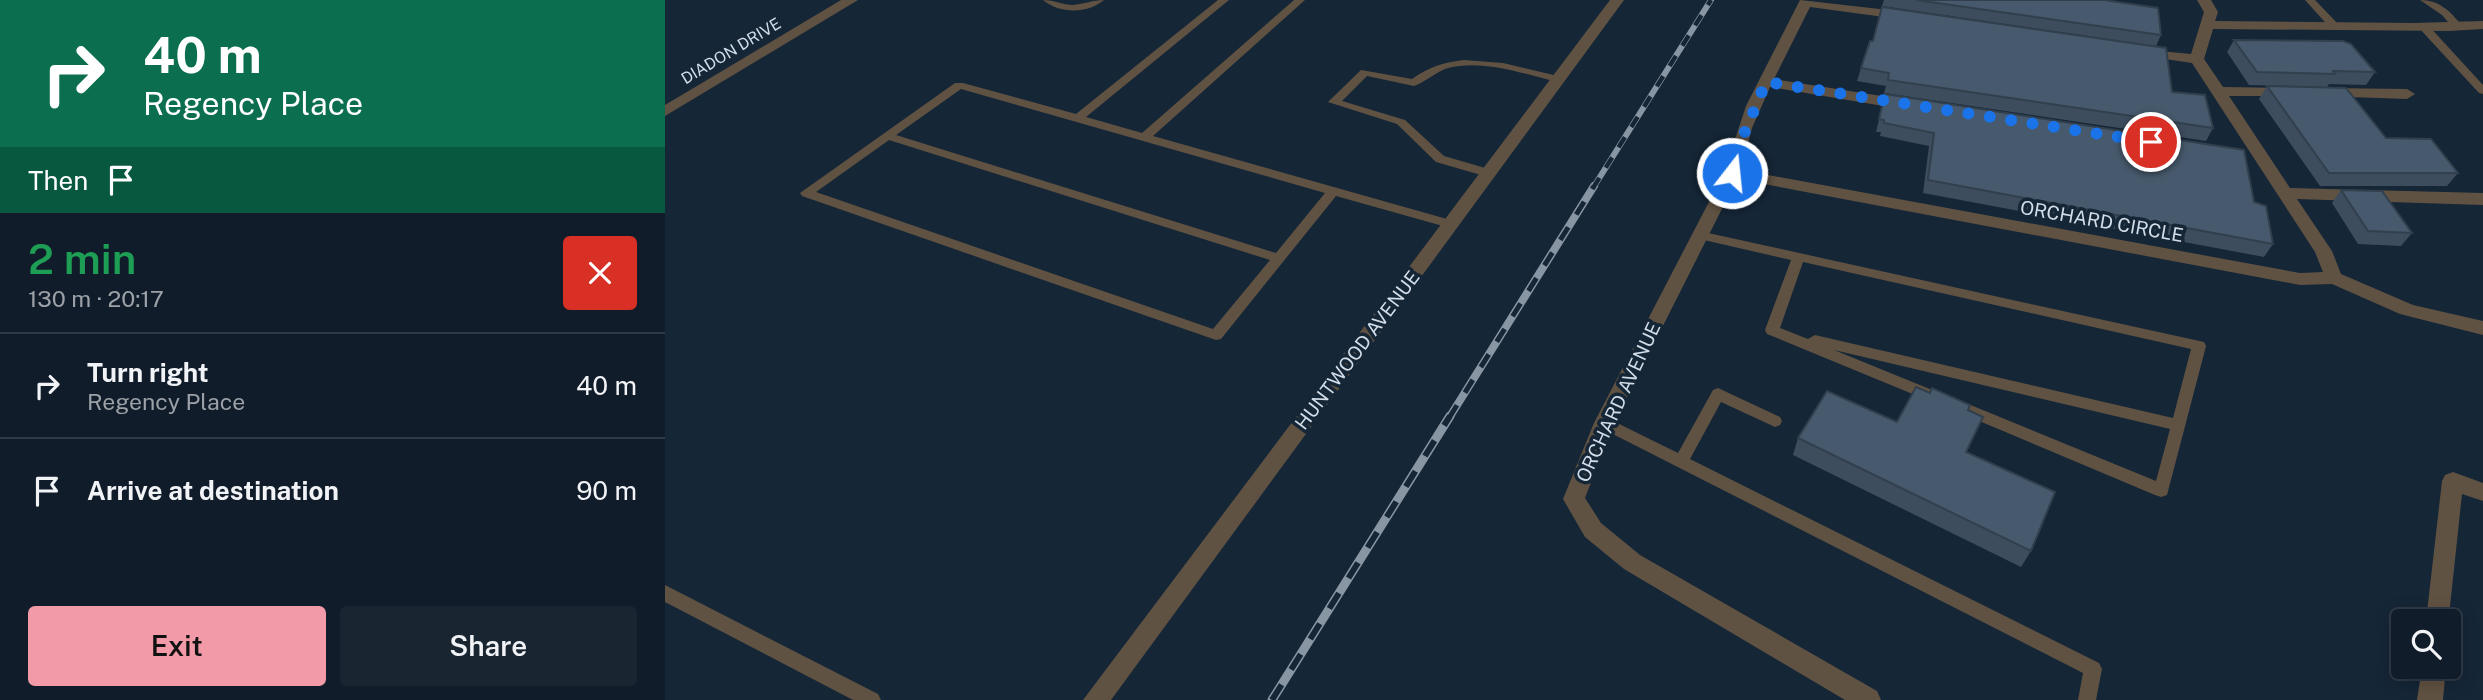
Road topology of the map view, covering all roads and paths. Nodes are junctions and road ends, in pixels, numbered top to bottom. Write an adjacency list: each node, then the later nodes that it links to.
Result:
1 (851, 0): 25 (street, DIADON DRIVE)
2 (1048, 0): 3 (lane)
3 (1099, 0)
4 (1224, 0): 26 (lane)
5 (1300, 0): 28 (lane)
6 (1617, 0): 19 (street, HUNTWOOD AVENUE)
7 (2204, 0): 12 (street)
8 (2310, 0): 16 (lane)
9 (2425, 0): 15 (lane)
10 (1807, 1): 11 (street); 20 (street)
11 (1926, 19)
12 (2208, 25): 16 (street); 18 (street)
13 (2483, 25): 15 (street)
14 (2423, 26): 15 (street); 16 (street); 22 (lane)
15 (2458, 27)
16 (2336, 28)
17 (2128, 50): 18 (street)
18 (2197, 59): 21 (street)
19 (1559, 79): 31 (street, HUNTWOOD AVENUE); 31 (lane)
20 (1766, 82): 24 (street); 32 (street)
21 (2219, 91): 23 (street); 30 (street)
22 (2483, 91)
23 (2407, 94)
24 (1923, 107)
25 (665, 111)
26 (1078, 118): 27 (lane); 28 (lane)
27 (888, 136): 39 (lane); 39 (lane)
28 (1145, 137): 33 (lane)
29 (2242, 154): 30 (street)
30 (2262, 155): 34 (street)
31 (1488, 173): 36 (street, HUNTWOOD AVENUE)
32 (1732, 173): 37 (street, ORCHARD AVENUE); 40 (street, ORCHARD CIRCLE)
33 (1333, 190): 36 (lane); 39 (lane)
34 (2287, 193): 35 (street); 40 (street)
35 (2483, 199)
36 (1450, 224): 52 (street, HUNTWOOD AVENUE)
37 (1699, 235): 38 (lane); 44 (street, ORCHARD AVENUE)
38 (1798, 257): 42 (lane); 45 (lane)
39 (1278, 258)
40 (2334, 278): 41 (street)
41 (2483, 328)
42 (1772, 330): 45 (lane); 45 (lane)
43 (1775, 421): 46 (lane)
44 (1604, 423): 46 (lane); 53 (street, ORCHARD AVENUE)
45 (2178, 425)
46 (1680, 463): 54 (lane)
47 (2483, 492): 49 (street)
48 (665, 593): 51 (lane)
49 (2439, 609)
50 (2433, 679): 55 (street)
51 (872, 700)
52 (1096, 700)
53 (1868, 700)
54 (2087, 700)
55 (2430, 700)

